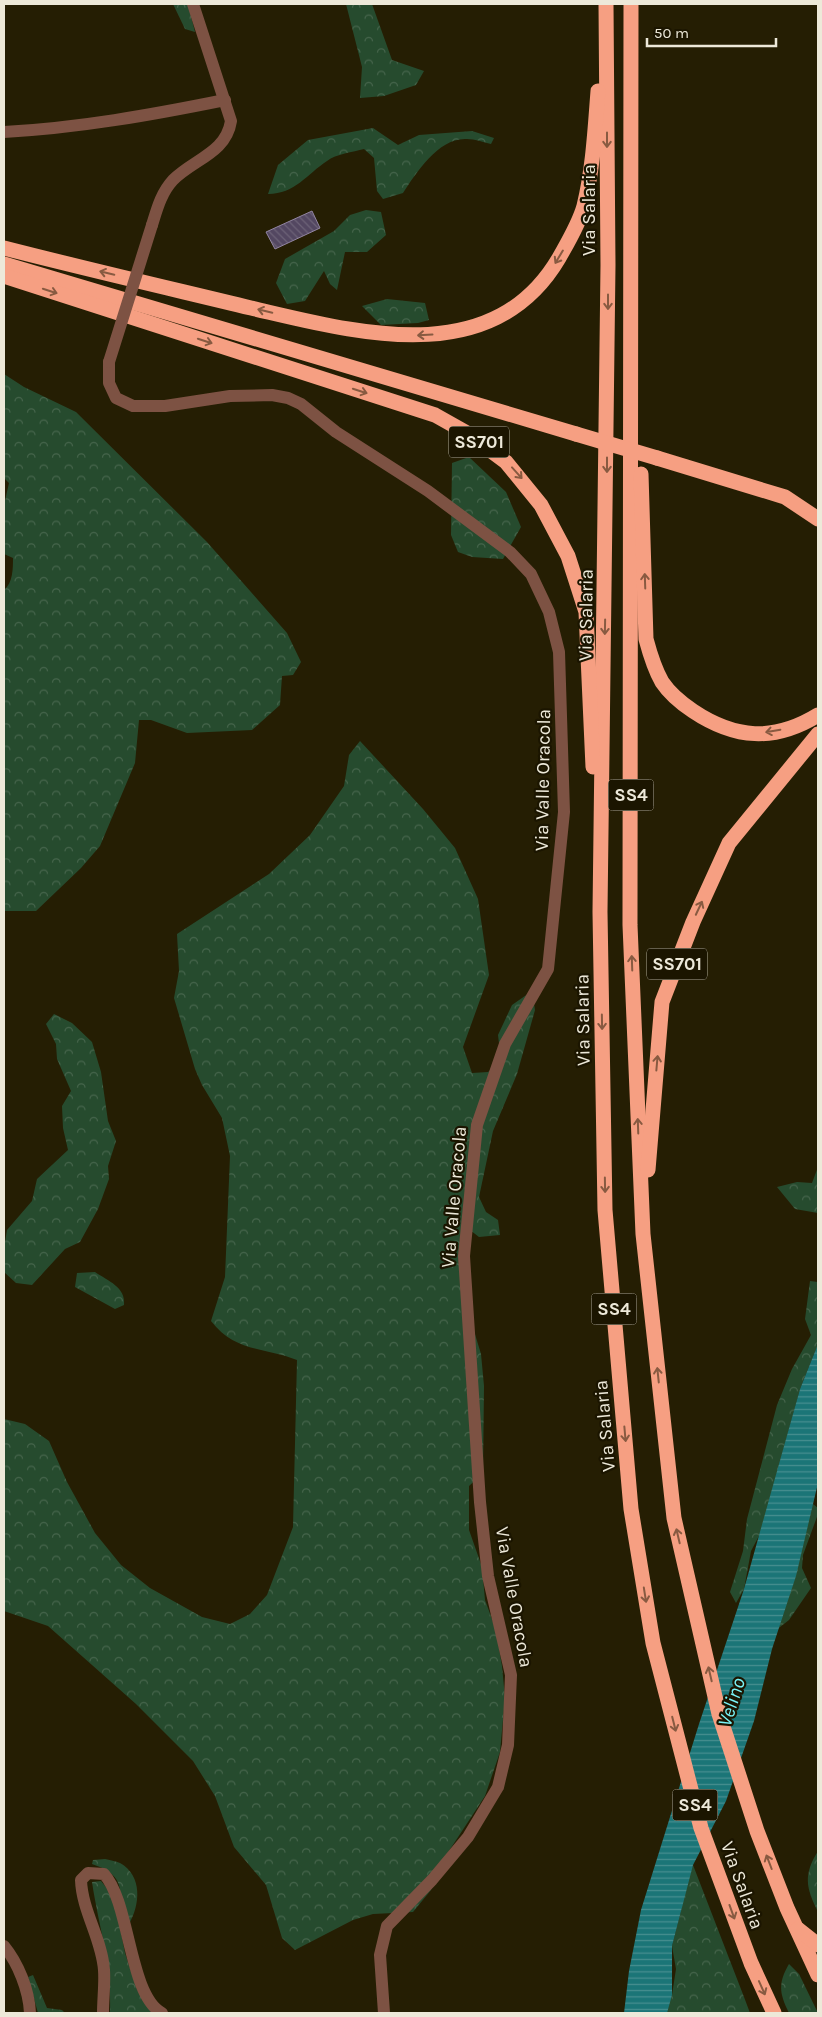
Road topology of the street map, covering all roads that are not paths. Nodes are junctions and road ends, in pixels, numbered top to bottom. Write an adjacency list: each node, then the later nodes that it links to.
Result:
1 (193, 4): 4 (street)
2 (606, 4): 7 (highway, one-way to 7); 13 (highway, Via Salaria / SS4, one-way to 13)
3 (631, 4): 6 (highway, Via Salaria / SS4)
4 (225, 100): 5 (street); 22 (street, Via Valle Oracola, bridge)
5 (4, 132)
6 (630, 236): 11 (highway, one-way to 6); 14 (highway, Via Salaria / SS4, one-way to 6)
7 (4, 248)
8 (4, 264): 10 (highway, SS701, bridge)
9 (4, 276): 13 (highway, SS701, one-way to 13)
10 (818, 519)
11 (818, 715)
12 (818, 734): 14 (highway, SS701, one-way to 12)
13 (600, 912): 23 (highway, Via Salaria / SS4, one-way to 23)
14 (643, 1234): 15 (highway, Via Salaria / SS4, one-way to 14)
15 (797, 1928): 16 (highway); 18 (highway, Via Salaria / SS4)
16 (818, 1944)
17 (4, 1946): 19 (street)
18 (818, 1976)
19 (30, 2013)
20 (103, 2013): 21 (street)
21 (162, 2013)
22 (384, 2013)
23 (774, 2013)

